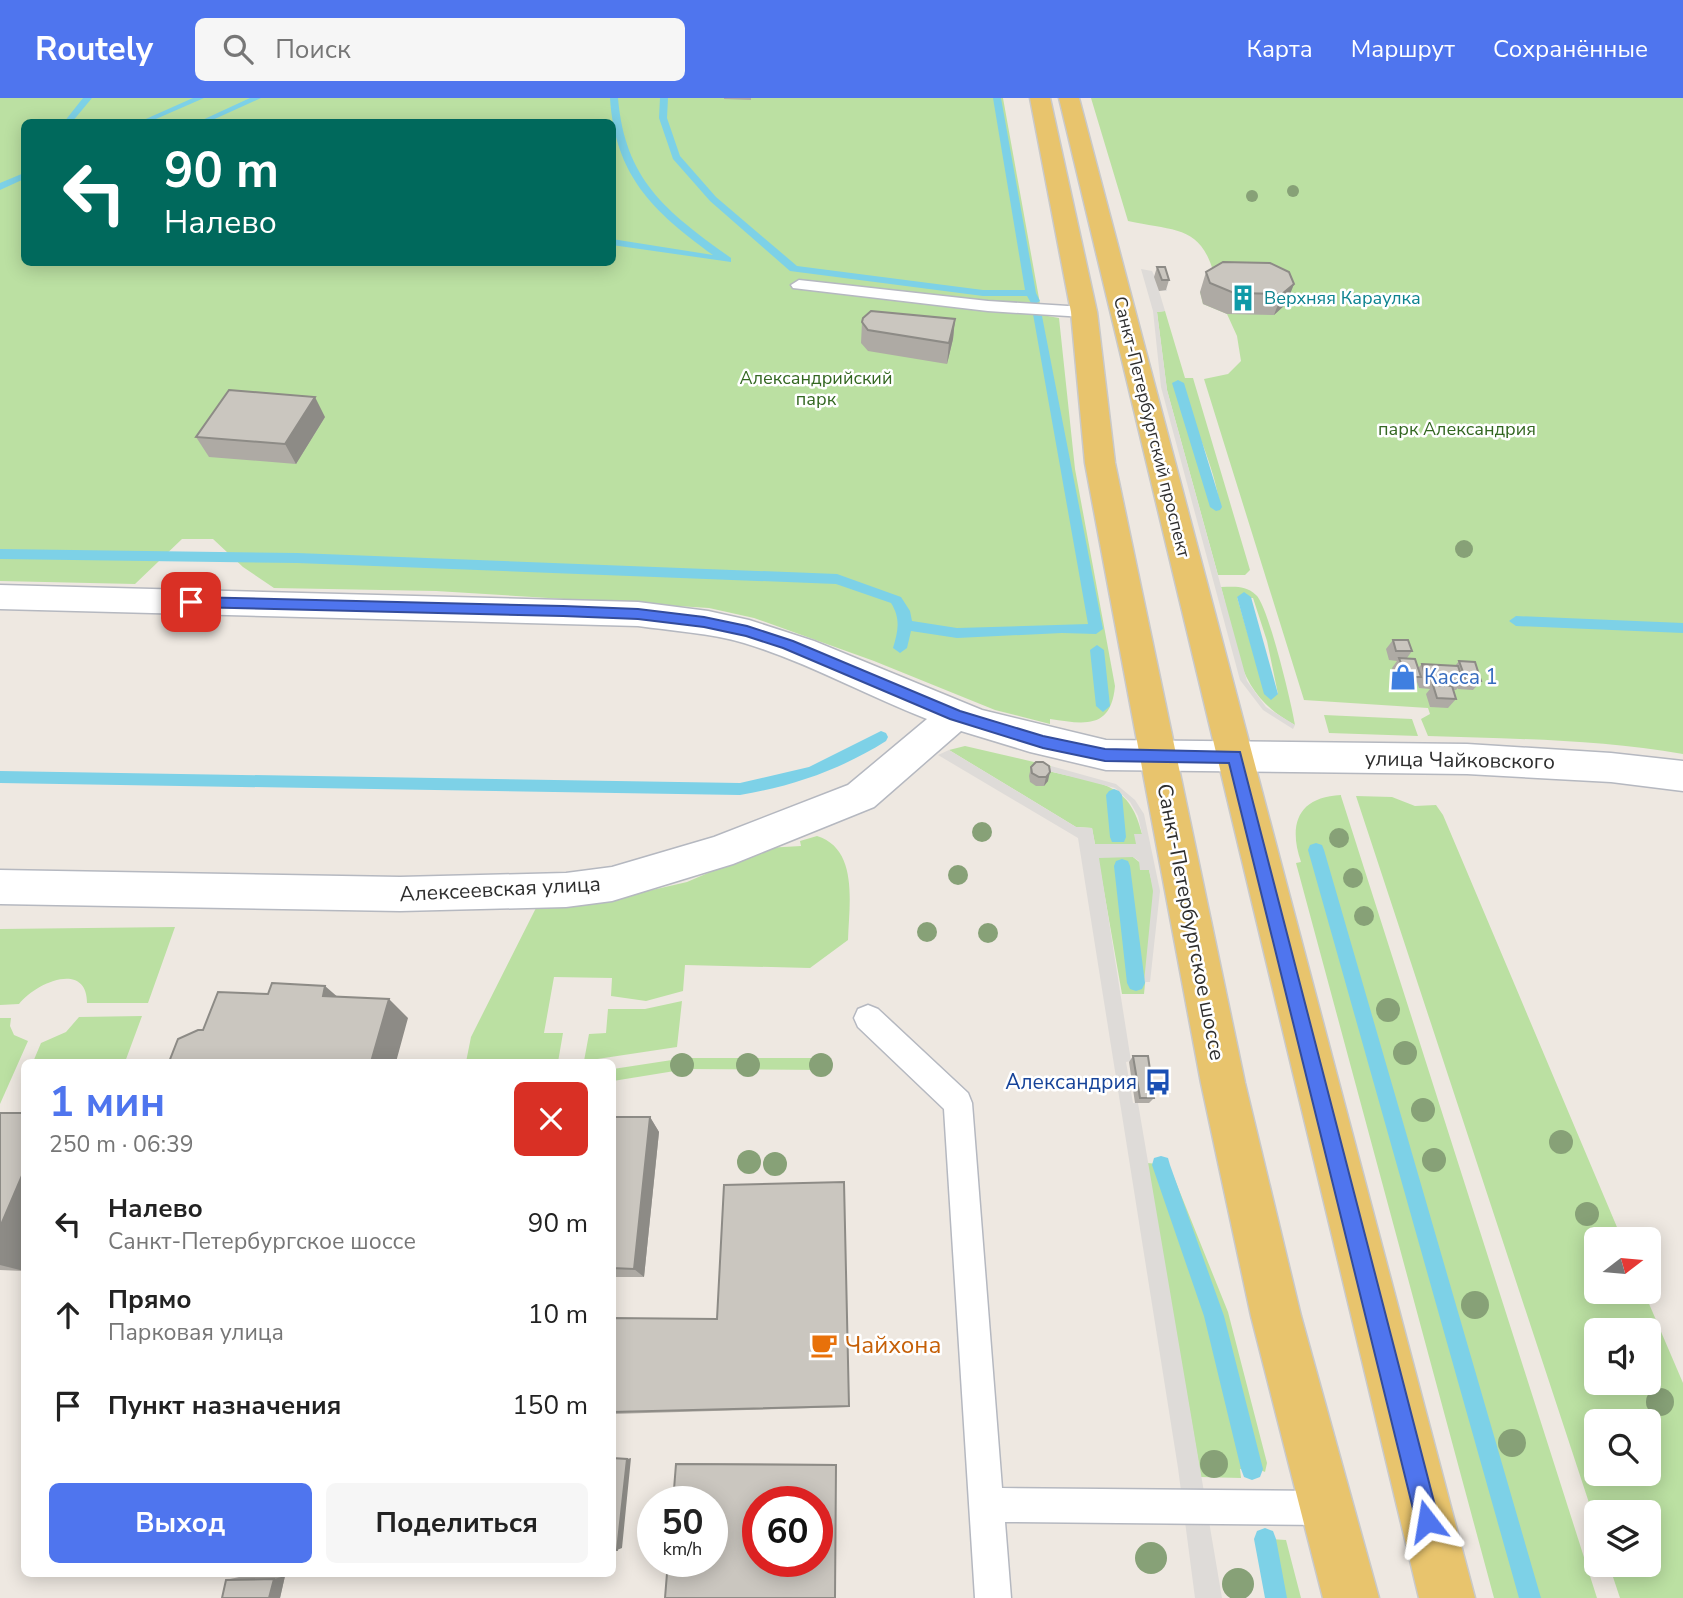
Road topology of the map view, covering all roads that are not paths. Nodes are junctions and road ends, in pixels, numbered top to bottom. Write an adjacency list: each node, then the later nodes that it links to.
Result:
1 (1040, 98): 4 (main road, Санкт-Петербургский проспект)
2 (1069, 98): 8 (main road, Санкт-Петербургский проспект)
3 (799, 285): 4 (lane)
4 (1084, 312): 7 (main road, Санкт-Петербургский проспект)
5 (0, 597): 6 (street)
6 (956, 715): 7 (street); 10 (street, Алексеевская улица)
7 (1157, 756): 8 (street, Санкт-Петербургское шоссе); 13 (main road, Санкт-Петербургское шоссе)
8 (1235, 757): 9 (street, улица Чайковского); 16 (main road)
9 (1683, 776)
10 (0, 887)
11 (868, 1017): 12 (lane)
12 (987, 1505): 13 (lane); 14 (lane)
13 (1326, 1508): 15 (main road, Санкт-Петербургское шоссе)
14 (993, 1598)
15 (1351, 1598)
16 (1447, 1598)

